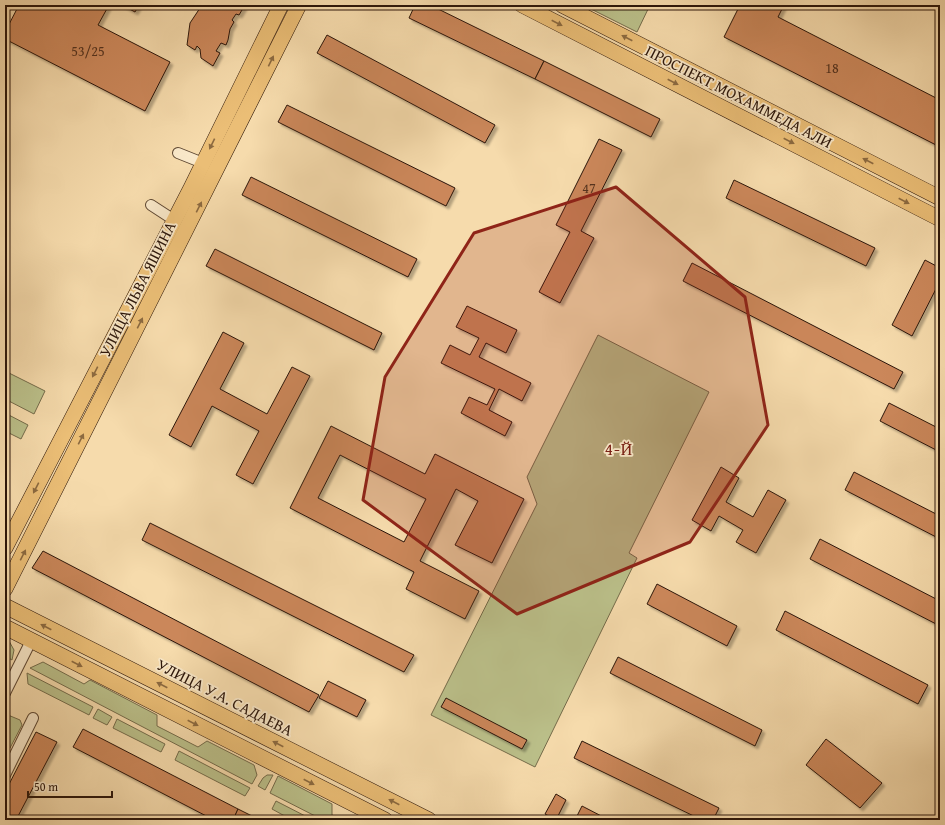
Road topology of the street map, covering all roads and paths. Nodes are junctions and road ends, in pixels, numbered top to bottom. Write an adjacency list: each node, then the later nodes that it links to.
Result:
1 (281, 5): 5 (main road, УЛИЦА ЛЬВА ЯШИНА)
2 (299, 5): 6 (main road, УЛИЦА ЛЬВА ЯШИНА, one-way to 2)
3 (522, 5): 11 (main road, ПРОСПЕКТ МОХАММЕДА АЛИ, one-way to 11)
4 (562, 5): 9 (main road, ПРОСПЕКТ МОХАММЕДА АЛИ, one-way to 4)
5 (240, 88): 6 (main road); 8 (main road, УЛИЦА ЛЬВА ЯШИНА, one-way to 8)
6 (254, 96): 14 (main road, УЛИЦА ЛЬВА ЯШИНА, one-way to 6)
7 (178, 153): 8 (street)
8 (203, 163): 12 (main road, УЛИЦА ЛЬВА ЯШИНА)
9 (940, 198)
10 (151, 205): 12 (street)
11 (940, 219)
12 (174, 220): 13 (main road, УЛИЦА ЛЬВА ЯШИНА, one-way to 13)
13 (5, 548)
14 (5, 589)
15 (5, 606): 22 (main road, УЛИЦА У.А. САДАЕВА, one-way to 15)
16 (5, 628): 17 (main road)
17 (32, 641): 18 (street); 21 (main road, one-way to 21)
18 (5, 693)
19 (34, 718): 20 (street)
20 (5, 775)
21 (385, 820)
22 (429, 820)

